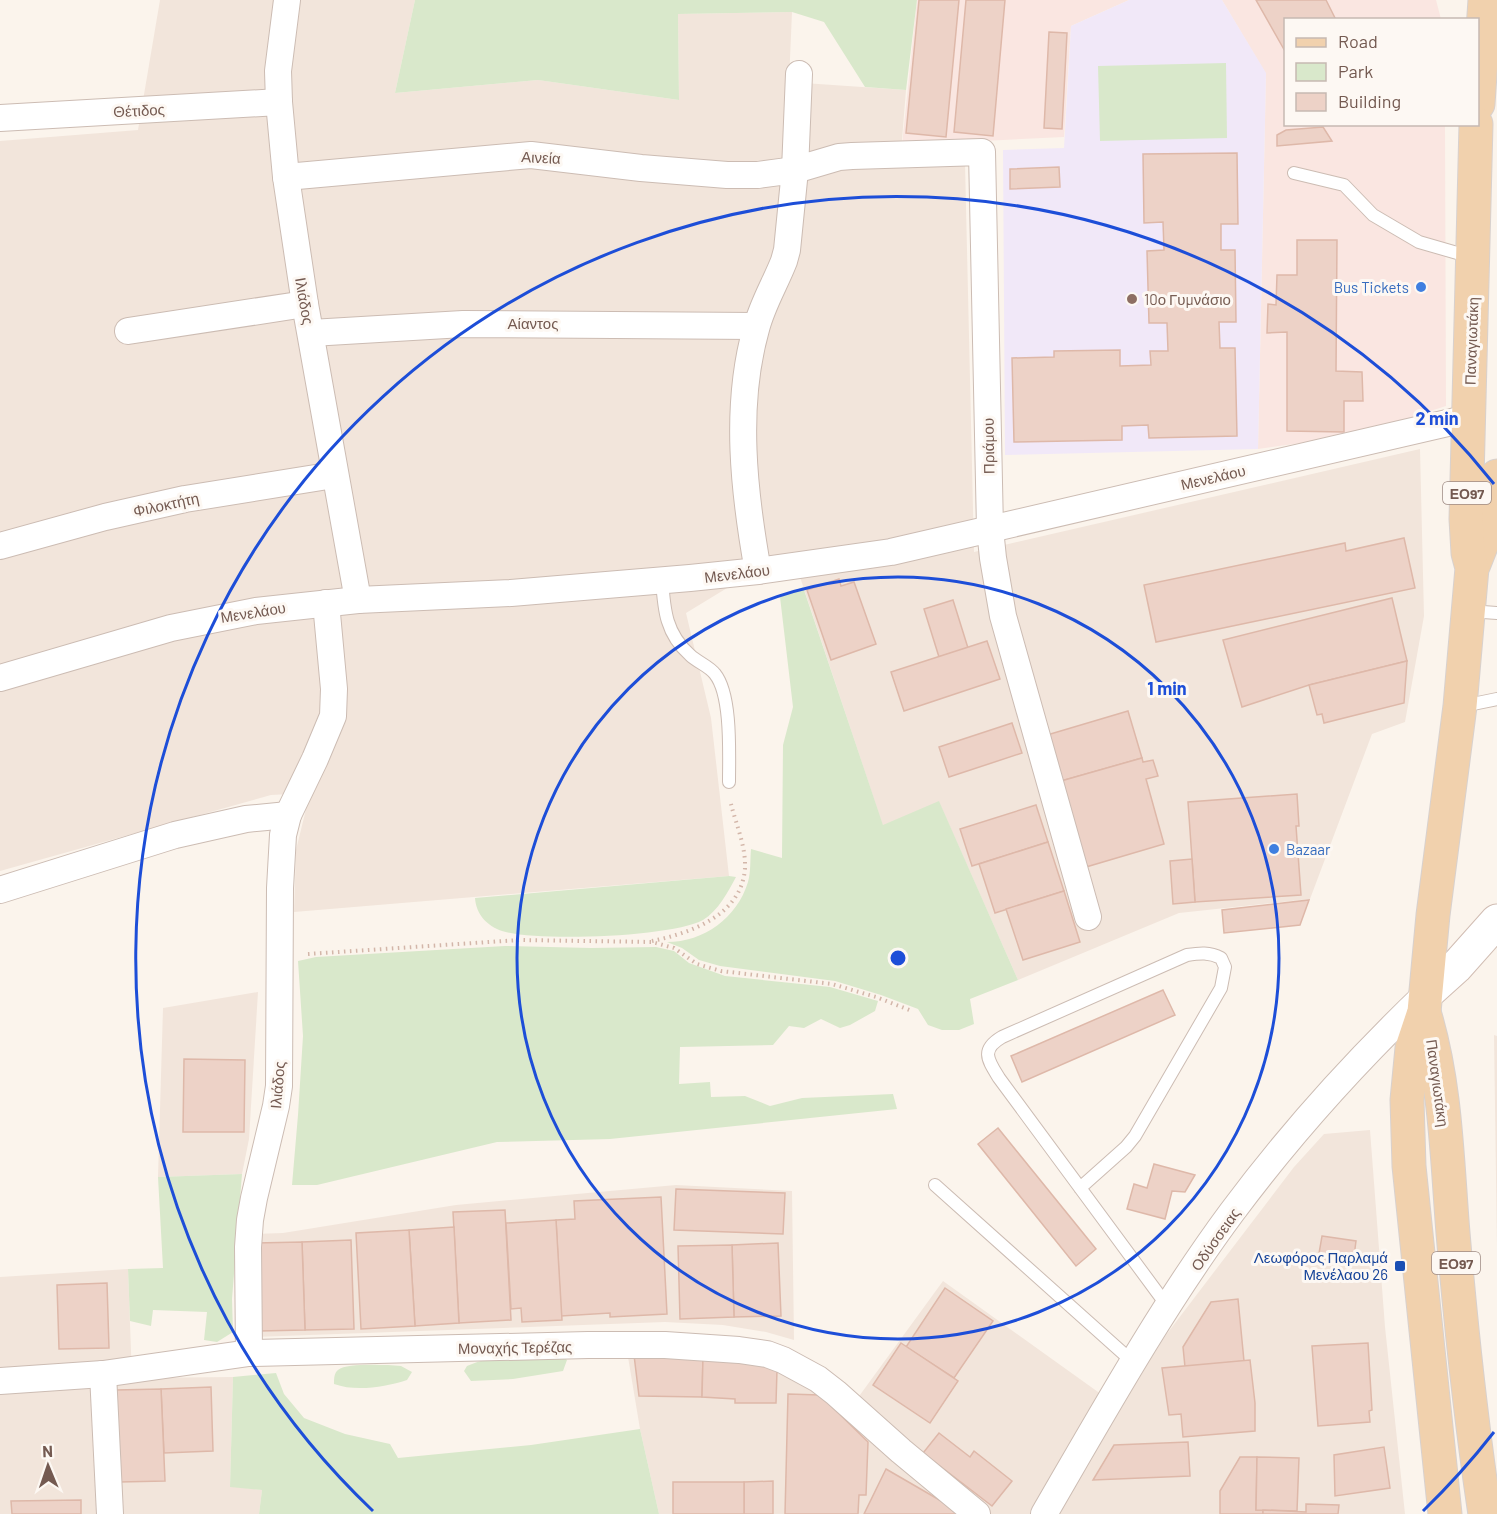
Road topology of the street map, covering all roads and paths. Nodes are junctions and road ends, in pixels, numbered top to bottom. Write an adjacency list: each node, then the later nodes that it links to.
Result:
1 (287, 0): 7 (street, Ιλιάδος)
2 (1464, 0): 4 (main road)
3 (1485, 0): 6 (main road)
4 (1466, 18)
5 (799, 74): 10 (street)
6 (1479, 89)
7 (279, 102): 8 (street, Θέτιδος); 12 (street, Ιλιάδος)
8 (0, 118)
9 (1476, 126): 13 (main road, Παναγιωτάκη / ΕΟ97)
10 (795, 170): 12 (street, Αινεία); 15 (street); 21 (street, Πριάμου)
11 (1294, 173): 13 (lane)
12 (286, 177): 14 (street, Ιλιάδος)
13 (1473, 258): 18 (main road, Παναγιωτάκη / ΕΟ97)
14 (305, 304): 16 (street); 17 (street, Ιλιάδος)
15 (756, 326): 17 (street, Αίαντος); 24 (street)
16 (128, 331)
17 (311, 333): 19 (street, Ιλιάδος)
18 (1468, 418): 21 (street, Μενελάου); 23 (main road, Παναγιωτάκη / ΕΟ97)
19 (334, 475): 22 (street, Φιλοκτήτη); 26 (street, Ιλιάδος)
20 (1497, 476): 23 (main road, ΕΟ97)
21 (990, 529): 24 (street, Μενελάου); 35 (street, Πριάμου)
22 (0, 546)
23 (1472, 568): 28 (main road, ΕΟ97)
24 (758, 571): 25 (street, Μενελάου)
25 (662, 580): 26 (street, Μενελάου); 32 (lane)
26 (357, 600): 27 (street, Μενελάου)
27 (326, 603): 29 (street, Μενελάου); 33 (street, Ιλιάδος)
28 (1483, 612): 31 (main road, ΕΟ97)
29 (0, 678)
30 (1497, 699): 31 (lane)
31 (1460, 706): 39 (main road, ΕΟ97)
32 (729, 782): 37 (path)
33 (288, 815): 34 (street); 38 (street, Ιλιάδος)
34 (0, 890)
35 (1088, 917)
36 (1497, 921): 39 (street)
37 (652, 942): 38 (path); 40 (path)
38 (280, 956): 44 (street, Ιλιάδος)
39 (1425, 1003): 43 (street, Οδύσσειας); 51 (main road, Παναγιωτάκη / ΕΟ97); 52 (main road, Παναγιωτάκη / ΕΟ97)
40 (912, 1011)
41 (935, 1185): 45 (lane)
42 (1080, 1188): 42 (lane); 43 (lane)
43 (1168, 1308): 45 (street, Οδύσσειας)
44 (249, 1353): 46 (street, Μοναχής Τερέζας); 49 (street, Μοναχής Τερέζας)
45 (1134, 1363): 50 (street, Οδύσσειας)
46 (103, 1374): 47 (street, Μοναχής Τερέζας); 48 (street)
47 (0, 1381)
48 (110, 1514)
49 (977, 1514)
50 (1044, 1514)
51 (1445, 1514)
52 (1485, 1514)

